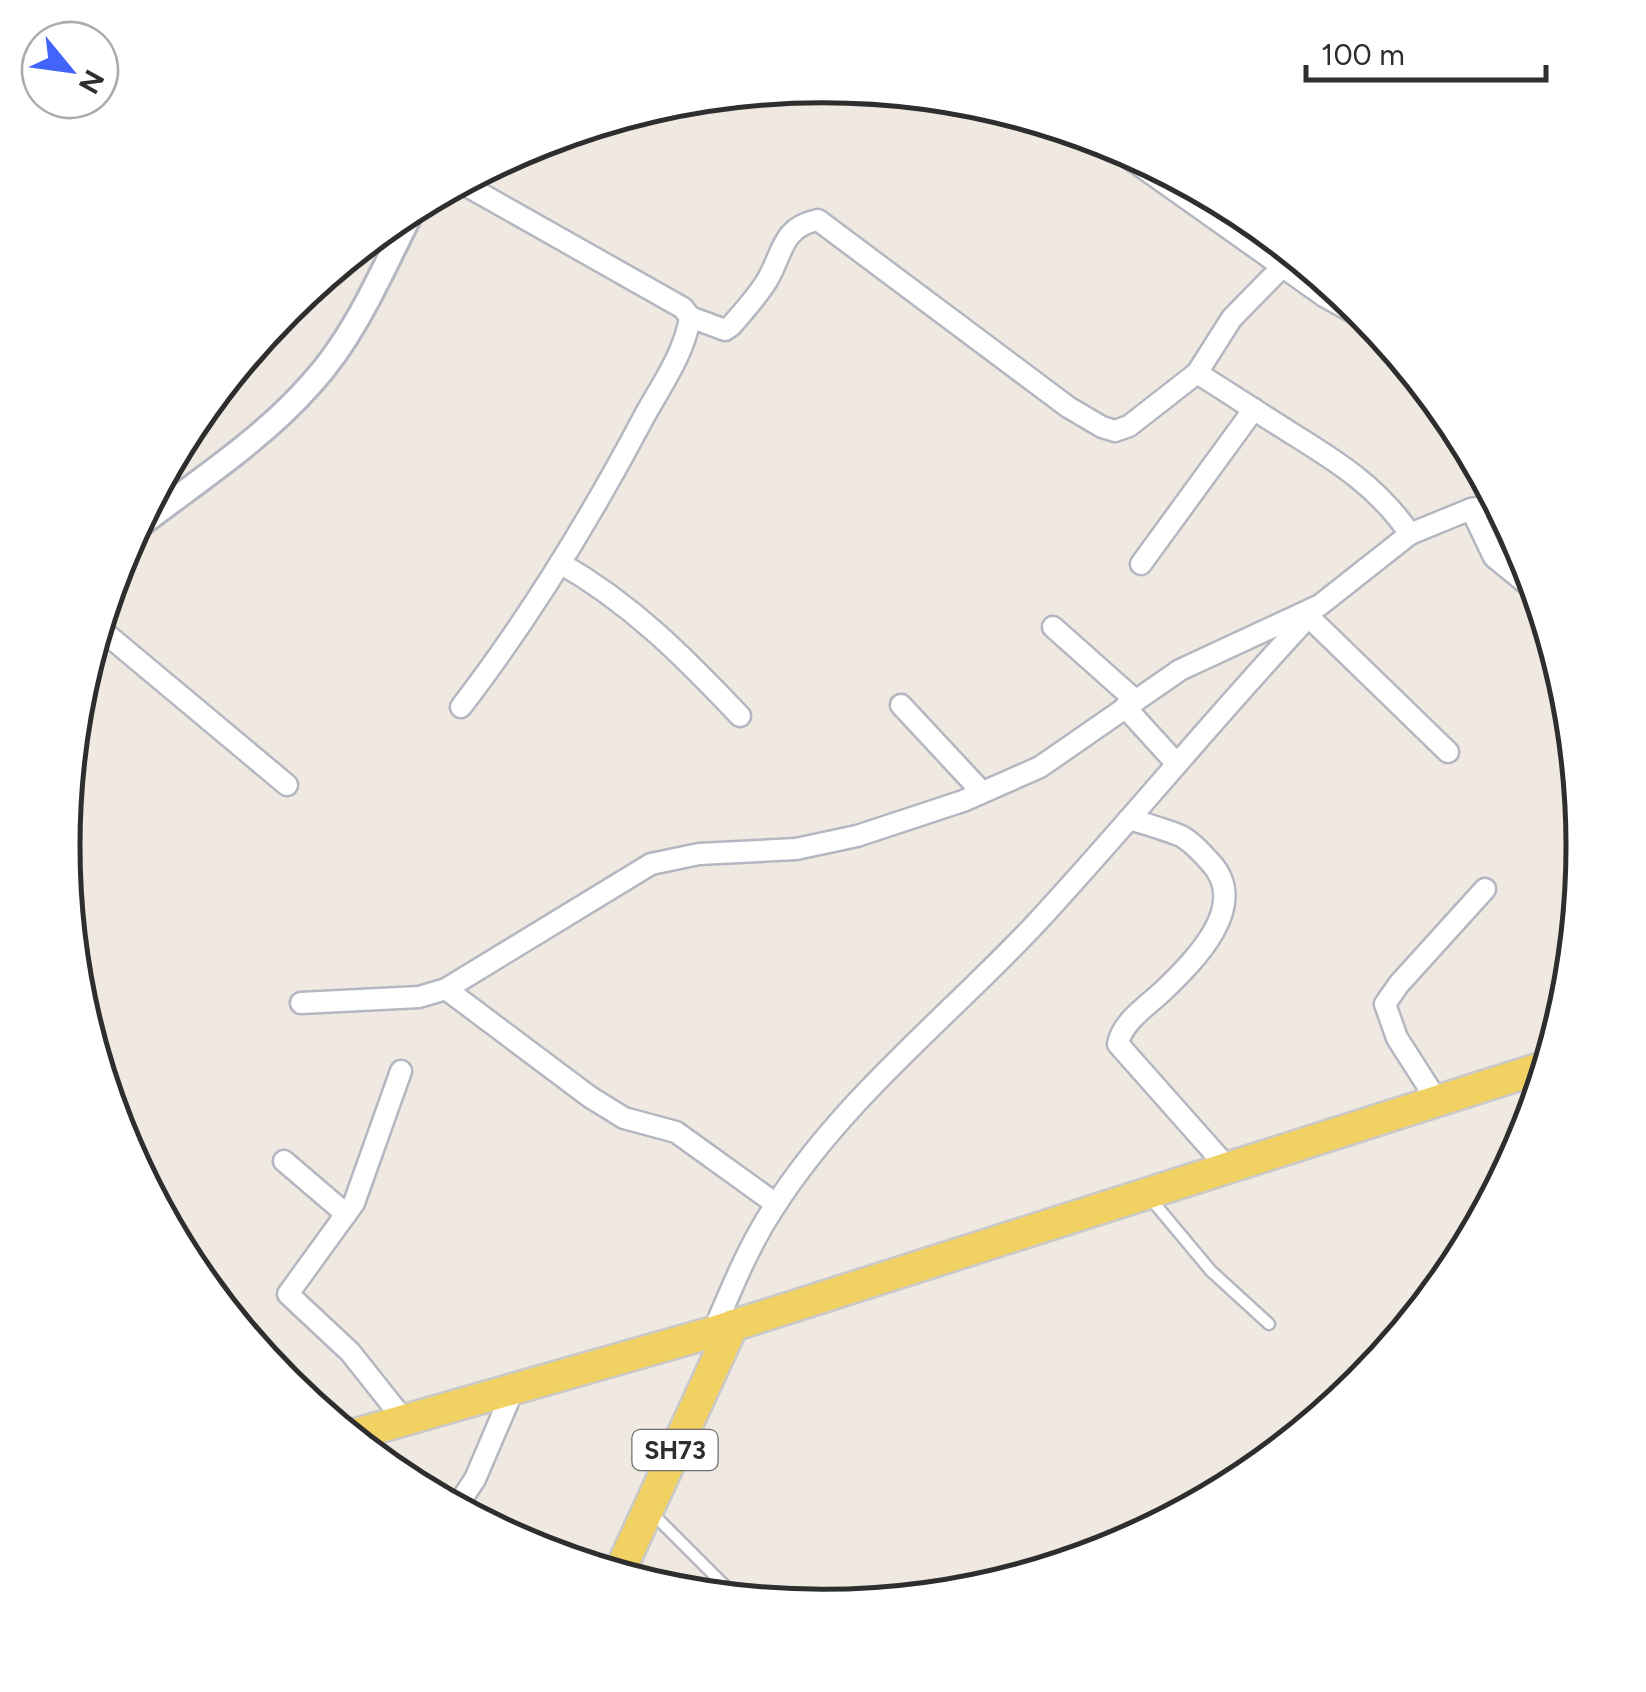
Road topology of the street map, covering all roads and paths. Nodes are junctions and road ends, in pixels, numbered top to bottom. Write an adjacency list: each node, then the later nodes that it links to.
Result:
1 (475, 190): 4 (street)
2 (399, 236): 8 (street)
3 (1283, 263): 5 (street)
4 (690, 318): 5 (street); 11 (street)
5 (1197, 373): 6 (street)
6 (1254, 408): 10 (street); 12 (street)
7 (1483, 507): 9 (street)
8 (161, 509)
9 (1470, 509): 10 (street); 13 (street)
10 (1410, 534): 14 (street)
11 (560, 564): 19 (street); 20 (street)
12 (1141, 564)
13 (1513, 573)
14 (1314, 611): 17 (street); 21 (street); 22 (street)
15 (1053, 627): 17 (street)
16 (110, 638): 23 (street)
17 (1130, 703): 22 (street); 24 (street)
18 (901, 705): 24 (street)
19 (461, 708)
20 (740, 716)
21 (1448, 752)
22 (1176, 763): 25 (street)
23 (287, 785)
24 (982, 792): 27 (street)
25 (1129, 819): 33 (street); 35 (street)
26 (1485, 889): 31 (street)
27 (446, 989): 28 (street); 35 (street)
28 (301, 1003)
29 (1531, 1071): 31 (main road)
30 (401, 1072): 36 (street)
31 (1436, 1098): 33 (main road)
32 (284, 1160): 36 (street)
33 (1227, 1167): 34 (main road)
34 (1146, 1193): 37 (lane); 38 (main road)
35 (776, 1204): 38 (street)
36 (346, 1214): 40 (street)
37 (1269, 1324)
38 (723, 1329): 39 (main road); 43 (main road, SH73)
39 (514, 1388): 40 (main road); 42 (street)
40 (404, 1420): 41 (main road)
41 (366, 1431)
42 (464, 1496)
43 (648, 1509): 44 (main road, SH73); 45 (lane)
44 (624, 1562)
45 (721, 1582)

